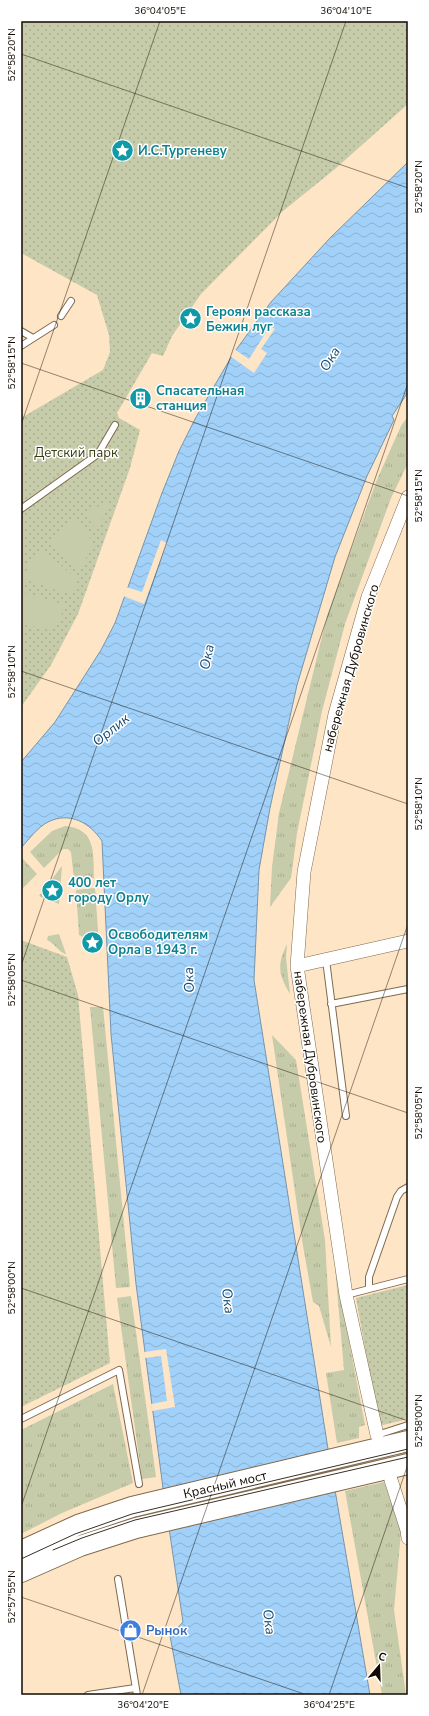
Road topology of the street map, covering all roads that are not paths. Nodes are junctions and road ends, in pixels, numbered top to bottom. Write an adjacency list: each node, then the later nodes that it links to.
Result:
1 (71, 301): 2 (lane)
2 (61, 316)
3 (54, 325): 5 (lane)
4 (21, 331): 5 (lane)
5 (34, 338): 6 (lane)
6 (21, 346)
7 (115, 425): 9 (lane)
8 (408, 497): 10 (street, набережная Дубровинского)
9 (21, 509)
10 (404, 514): 13 (street, набережная Дубровинского)
11 (408, 944): 12 (street)
12 (326, 960): 13 (street); 15 (lane)
13 (297, 966): 20 (street, набережная Дубровинского)
14 (408, 989): 15 (lane)
15 (331, 1004): 16 (lane)
16 (346, 1116)
17 (408, 1187): 19 (lane)
18 (408, 1279): 19 (lane)
19 (369, 1288): 20 (lane)
20 (346, 1295): 23 (street, набережная Дубровинского)
21 (21, 1419): 27 (lane)
22 (408, 1425): 23 (lane)
23 (377, 1435)
24 (408, 1441): 29 (main road, Красный мост)
25 (408, 1464): 29 (main road, Красный мост)
26 (391, 1480): 28 (street)
27 (139, 1484)
28 (408, 1538)
29 (50, 1548): 30 (main road); 31 (main road)
30 (21, 1551)
31 (21, 1572)
32 (118, 1579): 33 (lane)
33 (136, 1688): 34 (lane); 35 (lane)
34 (88, 1695)
35 (137, 1695)

